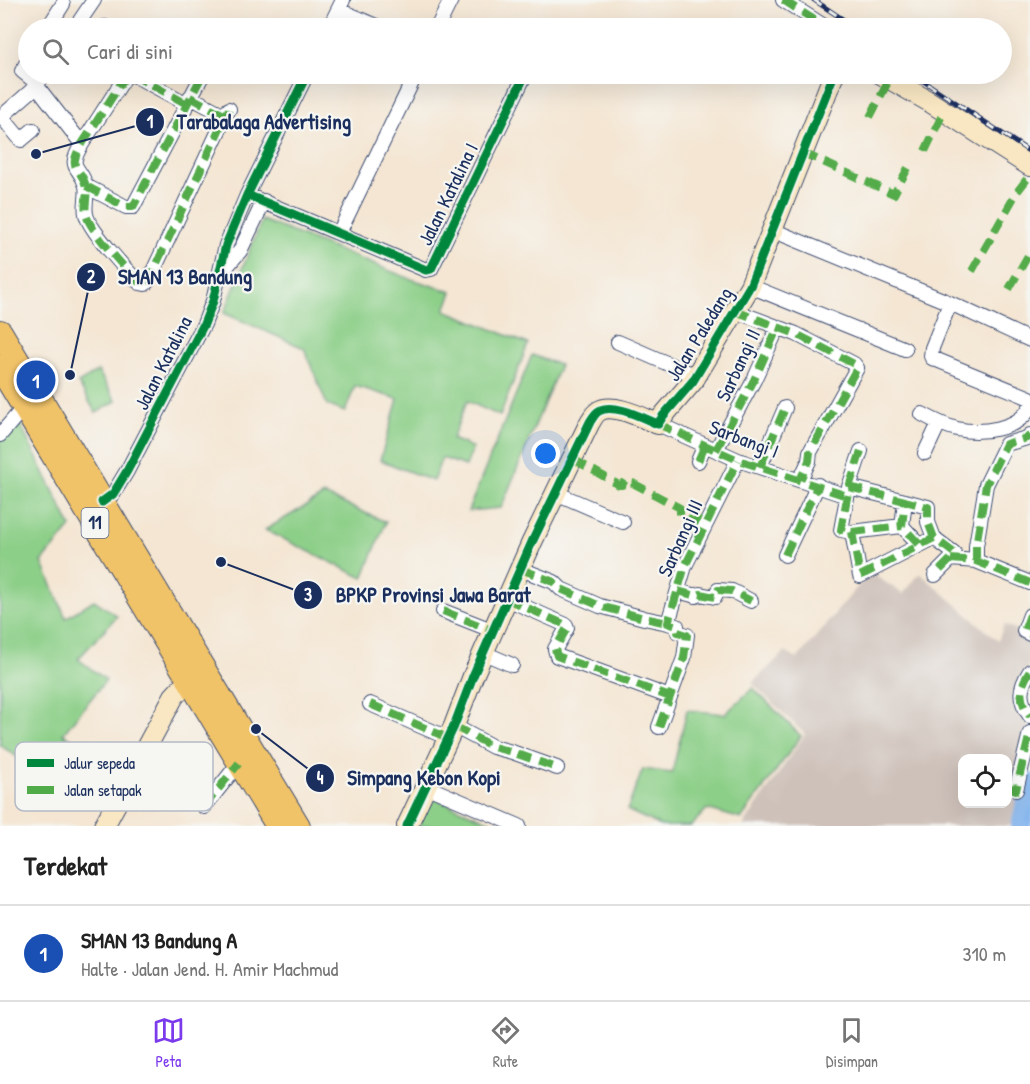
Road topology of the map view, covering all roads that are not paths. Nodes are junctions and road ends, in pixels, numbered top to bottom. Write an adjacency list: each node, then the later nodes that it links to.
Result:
1 (94, 0): 7 (street)
2 (450, 0): 9 (street)
3 (783, 0): 10 (street)
4 (63, 4): 6 (street)
5 (341, 5): 8 (street)
6 (54, 18)
7 (82, 18)
8 (364, 18)
9 (442, 18)
10 (811, 18)
11 (37, 84): 22 (street)
12 (42, 84): 24 (street)
13 (121, 84): 24 (street)
14 (154, 84): 21 (street)
15 (198, 84): 21 (street)
16 (302, 84): 27 (street, Jalan Katalina)
17 (411, 84): 30 (street)
18 (521, 84): 30 (street, Jalan Katalina I)
19 (830, 84): 29 (street, Jalan Paledang)
20 (898, 84): 25 (street)
21 (189, 100): 26 (street); 26 (street)
22 (1, 118): 23 (street)
23 (33, 130)
24 (82, 144): 26 (street)
25 (1030, 166)
26 (86, 186)
27 (247, 195): 28 (street); 31 (street, Jalan Katalina)
28 (264, 201): 30 (street); 31 (street, Jalan Katalina)
29 (772, 230): 32 (street, Jalan Paledang); 33 (street)
30 (339, 233)
31 (220, 273): 62 (street, Jalan Katalina)
32 (750, 286): 34 (street, Jalan Paledang); 39 (street)
33 (950, 303): 37 (street); 42 (street)
34 (735, 311): 35 (street); 41 (street, Jalan Paledang)
35 (778, 327): 51 (street, Sarbangi II); 57 (street)
36 (0, 332): 62 (highway, 11)
37 (1030, 340)
38 (618, 342): 41 (street)
39 (905, 350)
40 (0, 367): 43 (highway, 11)
41 (696, 376): 48 (street, Jalan Paledang)
42 (1030, 398)
43 (24, 407): 49 (street); 85 (highway, 11)
44 (1030, 407): 47 (street)
45 (785, 408): 56 (street)
46 (922, 414): 47 (street)
47 (939, 423): 53 (street)
48 (658, 424): 51 (street, Sarbangi I); 60 (street)
49 (0, 435)
50 (1030, 435): 70 (street)
51 (710, 448): 54 (street, Sarbangi I); 55 (street, Sarbangi II)
52 (861, 451): 59 (street)
53 (925, 453)
54 (738, 460): 56 (street, Sarbangi I); 74 (street, Sarbangi III)
55 (698, 461)
56 (760, 467): 57 (street, Sarbangi I)
57 (800, 480): 58 (street, Sarbangi I)
58 (818, 485): 59 (street, Sarbangi I); 68 (street)
59 (848, 492): 61 (street, Sarbangi I); 65 (street)
60 (556, 493): 63 (street); 71 (street)
61 (905, 501): 64 (street); 66 (street, Sarbangi I)
62 (102, 502): 85 (highway, 11)
63 (623, 522)
64 (902, 526): 65 (street); 67 (street)
65 (852, 532): 67 (street)
66 (934, 538): 67 (street); 69 (street)
67 (919, 544)
68 (785, 555)
69 (951, 560): 70 (street); 72 (street)
70 (976, 561): 73 (street)
71 (521, 568): 75 (street); 79 (street)
72 (935, 575)
73 (1030, 583)
74 (678, 591): 76 (street); 79 (street, Sarbangi III)
75 (507, 599): 80 (street); 86 (street)
76 (751, 601)
77 (443, 611): 80 (street)
78 (1030, 615): 81 (street)
79 (668, 623): 86 (street)
80 (494, 631): 82 (street)
81 (1030, 634)
82 (484, 652): 83 (street); 90 (street)
83 (512, 665)
84 (1030, 671): 88 (street)
85 (197, 675): 92 (street); 93 (highway, 11); 101 (highway, 11)
86 (670, 697): 89 (street)
87 (370, 704): 90 (street)
88 (1030, 716)
89 (659, 727)
90 (451, 732): 94 (street); 95 (street)
91 (1030, 733): 96 (street)
92 (149, 742)
93 (240, 763): 97 (street); 100 (highway, 11)
94 (557, 768)
95 (425, 786): 102 (street); 103 (street)
96 (1012, 788)
97 (213, 796)
98 (112, 811): 99 (street)
99 (104, 826)
100 (278, 826)
101 (298, 826)
102 (407, 826)
103 (519, 826)

